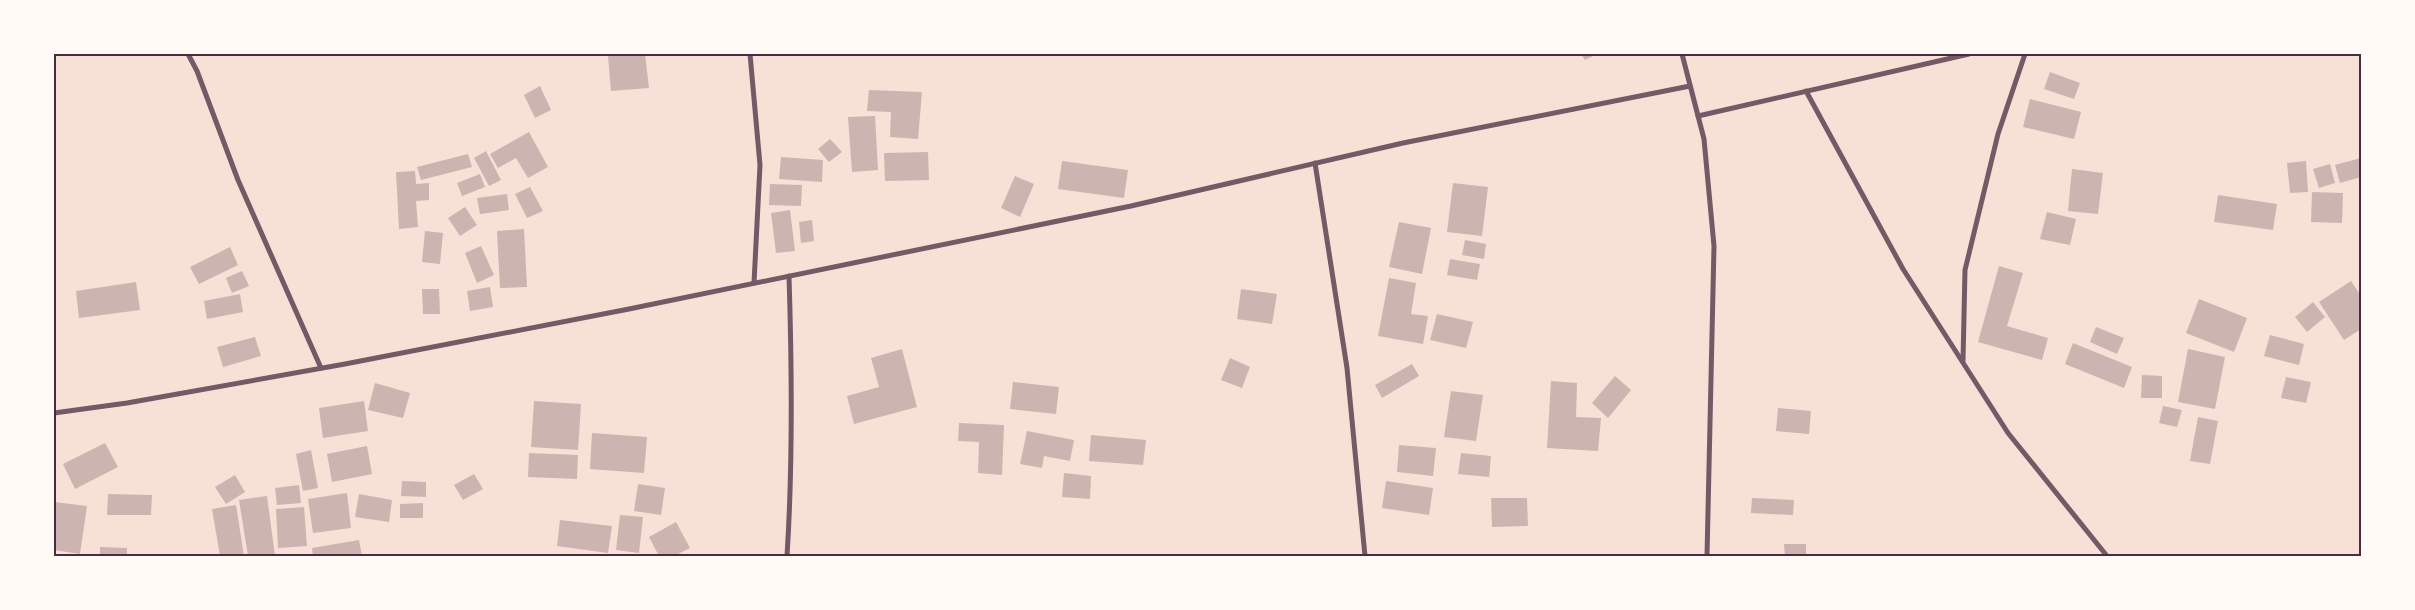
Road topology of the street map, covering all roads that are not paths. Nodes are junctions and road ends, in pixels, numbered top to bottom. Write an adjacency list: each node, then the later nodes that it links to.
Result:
1 (188, 54): 13 (street)
2 (750, 54): 11 (street)
3 (1682, 54): 6 (street)
4 (1969, 54): 7 (street)
5 (2025, 54): 12 (street)
6 (1690, 86): 8 (street); 9 (street)
7 (1806, 91): 8 (street); 12 (street)
8 (1698, 116): 17 (street)
9 (1315, 164): 10 (street); 16 (street)
10 (789, 276): 11 (street); 15 (street)
11 (754, 283): 13 (street)
12 (1963, 362): 18 (street)
13 (321, 368): 14 (street)
14 (54, 413)
15 (786, 556)
16 (1365, 556)
17 (1707, 556)
18 (2107, 556)

